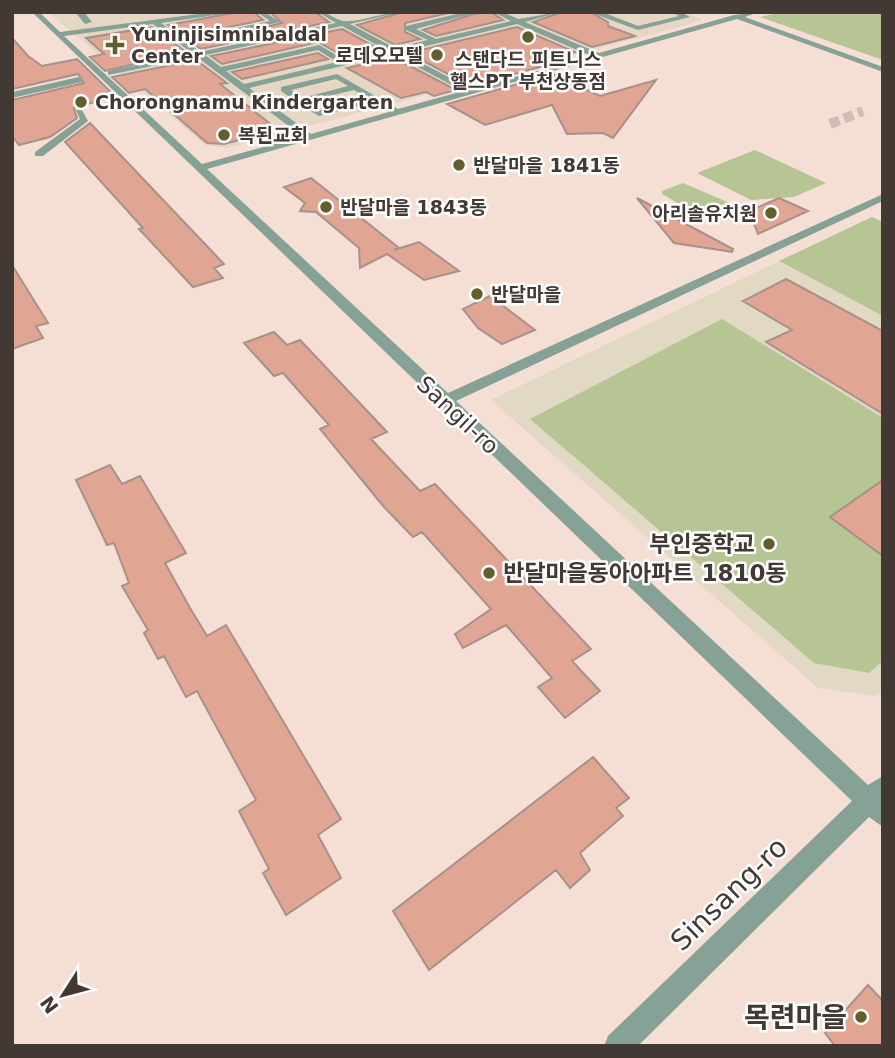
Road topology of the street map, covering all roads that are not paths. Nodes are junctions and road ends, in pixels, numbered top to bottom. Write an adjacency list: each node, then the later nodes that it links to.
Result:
1 (35, 12): 22 (street, Sangil-ro)
2 (81, 12): 17 (street)
3 (233, 12): 18 (street)
4 (260, 12): 25 (street)
5 (321, 12): 20 (street)
6 (398, 12): 20 (street)
7 (475, 12): 24 (street)
8 (496, 12): 19 (street)
9 (557, 12): 19 (street)
10 (599, 12): 21 (street)
11 (661, 12): 14 (street)
12 (724, 12): 16 (street)
13 (756, 12): 16 (street)
14 (676, 15): 21 (street)
15 (635, 16): 21 (street)
16 (736, 17): 23 (street); 31 (street)
17 (88, 22)
18 (155, 22): 22 (street); 25 (street)
19 (517, 22): 24 (street); 28 (street)
20 (343, 24): 26 (street); 27 (street)
21 (656, 24): 23 (street)
22 (59, 34): 45 (street, Sangil-ro)
23 (684, 34): 28 (street)
24 (435, 41): 26 (street)
25 (181, 42): 27 (street)
26 (393, 51): 29 (street); 36 (street)
27 (199, 55): 30 (street); 32 (street)
28 (601, 57): 36 (street)
29 (344, 62): 30 (street); 34 (street)
30 (219, 70): 34 (street)
31 (883, 70)
32 (111, 74)
33 (79, 80): 37 (street)
34 (242, 87): 40 (street)
35 (355, 87): 38 (street); 39 (street); 39 (street)
36 (472, 93): 42 (street)
37 (12, 95)
38 (375, 99): 39 (street); 42 (street)
39 (301, 101): 40 (street)
40 (271, 108): 43 (street)
41 (79, 112): 44 (street)
42 (399, 114): 43 (street)
43 (311, 138): 45 (street)
44 (39, 154)
45 (199, 168): 47 (street, Sangil-ro)
46 (883, 197): 47 (street)
47 (443, 401): 48 (street, Sangil-ro)
48 (878, 801): 49 (street, Sinsang-ro)
49 (618, 1046)

